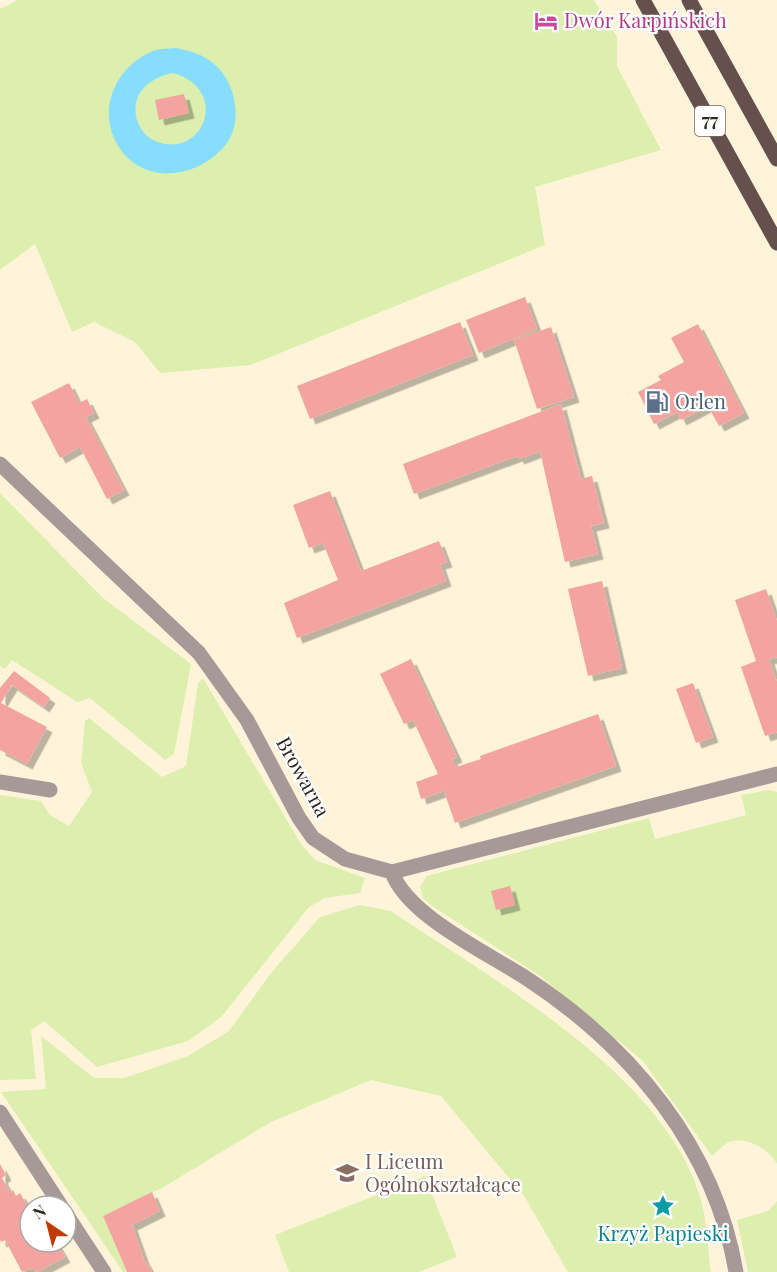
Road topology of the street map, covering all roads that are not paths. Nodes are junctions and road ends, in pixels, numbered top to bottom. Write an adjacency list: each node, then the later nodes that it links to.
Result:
1 (643, 0): 4 (main road, 77)
2 (689, 0): 3 (main road, 77)
3 (777, 159)
4 (777, 243)
5 (0, 464): 9 (street, Browarna)
6 (777, 774): 9 (street, Browarna)
7 (0, 782): 8 (street)
8 (50, 790)
9 (392, 872): 14 (street)
10 (0, 1112): 11 (street)
11 (53, 1194)
12 (78, 1232): 13 (street)
13 (104, 1272)
14 (736, 1272)

